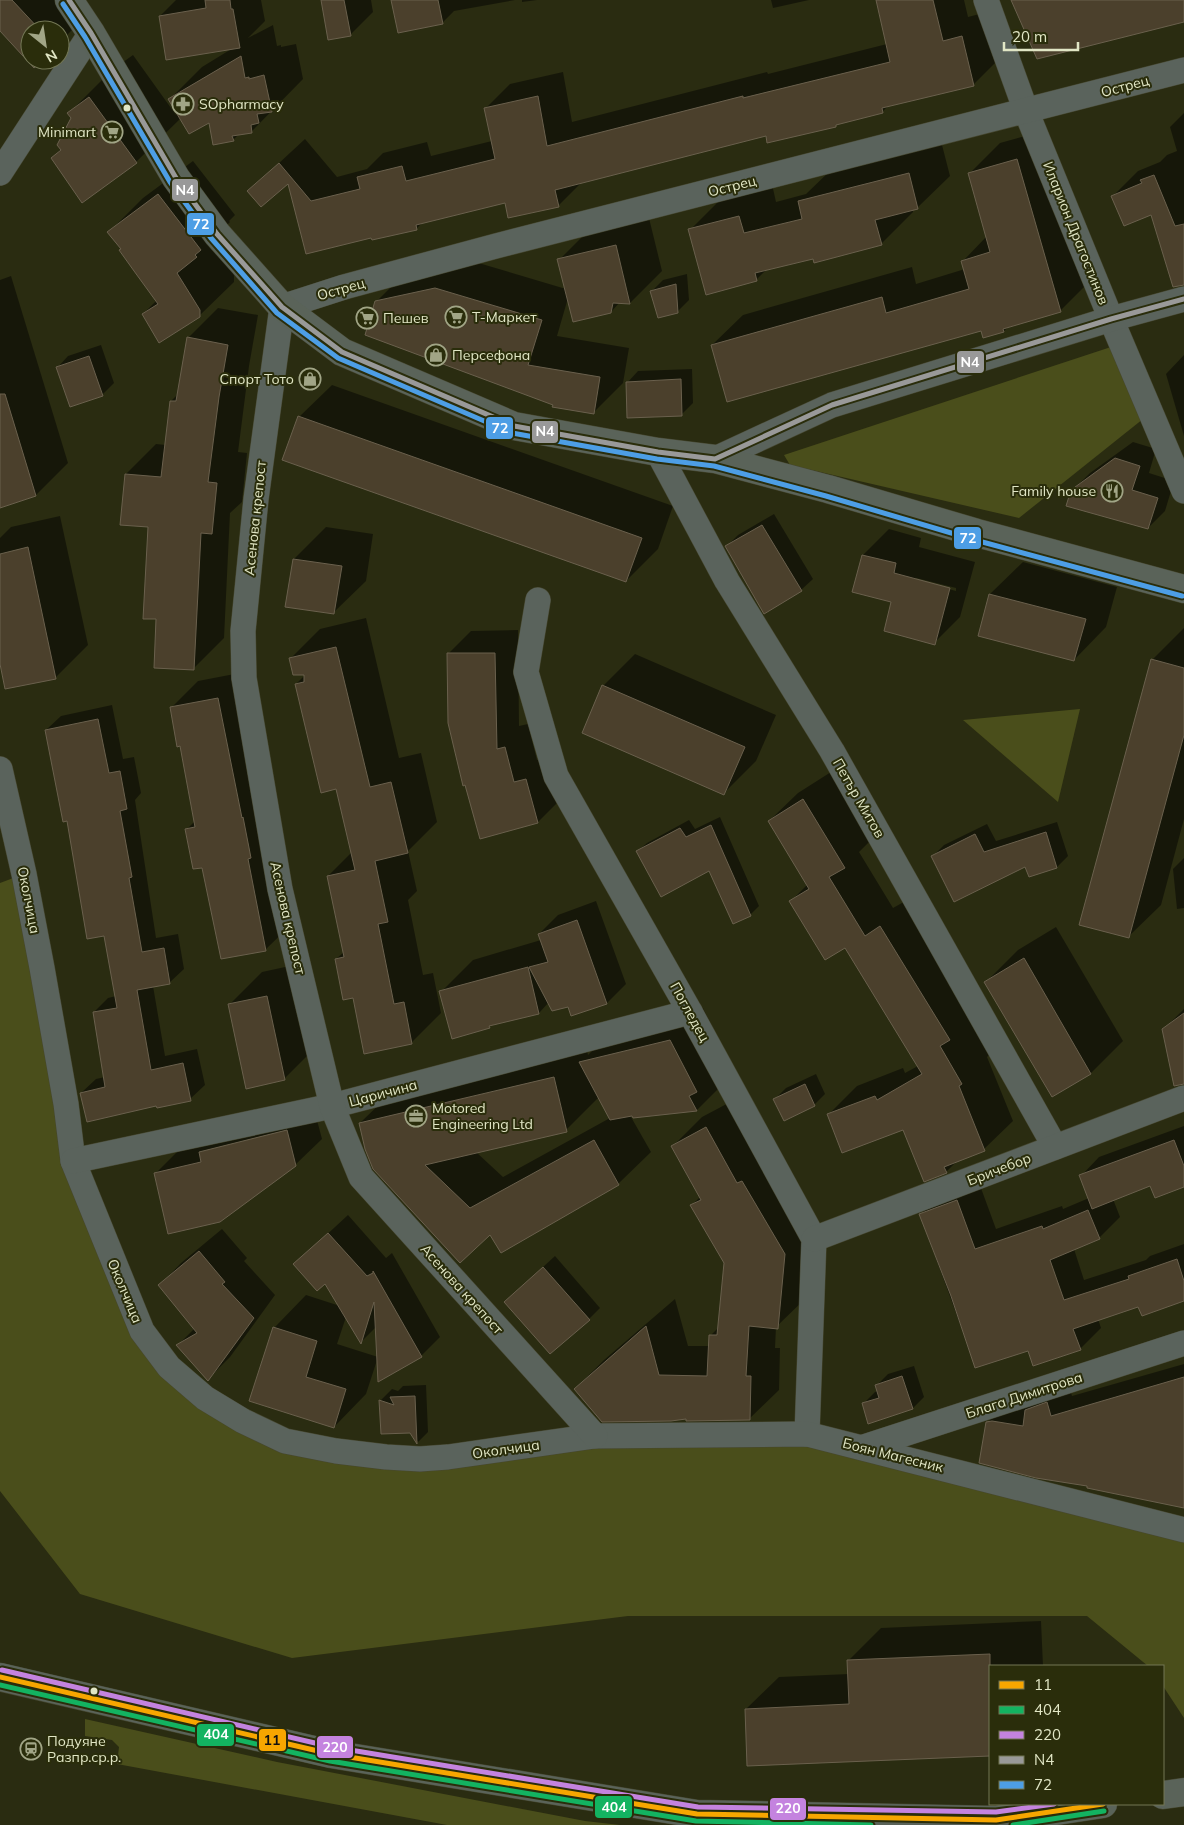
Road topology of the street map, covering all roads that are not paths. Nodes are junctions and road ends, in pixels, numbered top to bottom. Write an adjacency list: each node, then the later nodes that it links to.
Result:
1 (69, 0): 3 (street)
2 (986, 0): 5 (street, Иларион Драгостинов)
3 (91, 33): 6 (street); 8 (street)
4 (1184, 70): 5 (street, Острец)
5 (1026, 112): 8 (street, Острец); 9 (street, Иларион Драгостинов)
6 (0, 173)
7 (1184, 299): 9 (street)
8 (282, 307): 10 (street); 18 (street, Асенова крепост)
9 (1111, 319): 11 (street); 12 (street, Иларион Драгостинов)
10 (658, 452): 11 (street); 19 (street, Петър Митов)
11 (715, 459): 13 (street)
12 (1184, 491)
13 (1184, 590)
14 (538, 600): 16 (street, Погледец)
15 (0, 769): 20 (street, Околчица)
16 (690, 1012): 18 (street, Царичина); 21 (street, Погледец)
17 (1184, 1098): 19 (street, Бричебор)
18 (332, 1106): 20 (street, Царичина); 24 (street, Асенова крепост)
19 (1055, 1147): 21 (street, Бричебор)
20 (73, 1161): 24 (street, Околчица)
21 (814, 1239): 23 (street)
22 (1184, 1343): 25 (street, Блага Димитрова)
23 (807, 1434): 24 (street, Боян Магесник); 25 (street, Боян Магесник)
24 (595, 1436)
25 (864, 1447): 26 (street, Боян Магесник)
26 (1184, 1530)
27 (0, 1677): 30 (street)
28 (1184, 1792): 29 (street)
29 (1164, 1795)
30 (1096, 1805)

